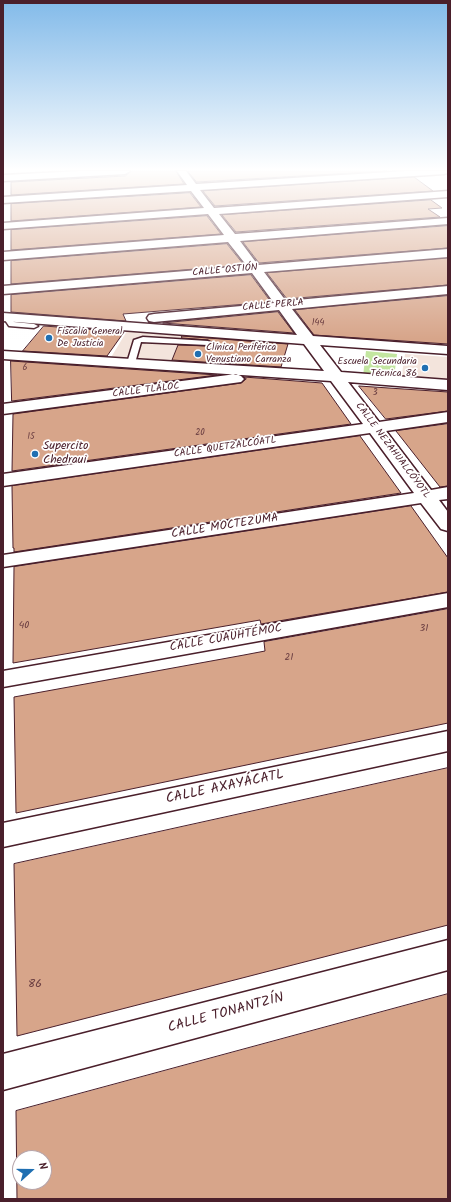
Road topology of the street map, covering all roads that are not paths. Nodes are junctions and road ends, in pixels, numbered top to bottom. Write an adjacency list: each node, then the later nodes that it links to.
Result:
1 (223, 227): 5 (street, CALLE NEZAHUALCÓYOTL)
2 (364, 227): 5 (street)
3 (406, 227): 4 (street)
4 (414, 234)
5 (231, 238): 8 (street); 10 (street, CALLE NEZAHUALCÓYOTL)
6 (426, 244): 7 (street)
7 (443, 253): 9 (street); 10 (street, CALLE OSTIÓN)
8 (3, 256)
9 (448, 262)
10 (255, 269): 11 (street, CALLE OSTIÓN); 13 (street, CALLE NEZAHUALCÓYOTL)
11 (3, 290)
12 (448, 290): 13 (street, CALLE PERLA)
13 (282, 306): 15 (street, CALLE PERLA); 18 (street, CALLE NEZAHUALCÓYOTL)
14 (5, 317): 15 (street); 16 (lane)
15 (97, 323): 18 (street)
16 (34, 326)
17 (441, 336): 20 (street)
18 (308, 340): 20 (street); 25 (street, CALLE NEZAHUALCÓYOTL)
19 (208, 343): 23 (lane)
20 (367, 344): 21 (street)
21 (448, 350)
22 (3, 355): 23 (street)
23 (131, 363): 24 (street)
24 (289, 373): 25 (street); 27 (street, CALLE TLÁLOC)
25 (336, 377): 26 (street); 29 (street, CALLE NEZAHUALCÓYOTL)
26 (448, 385)
27 (3, 409)
28 (448, 417): 29 (street, CALLE QUETZALCÓATL)
29 (374, 426): 30 (street, CALLE QUETZALCÓATL); 32 (street, CALLE NEZAHUALCÓYOTL)
30 (3, 480)
31 (448, 493): 32 (street, CALLE MOCTEZUMA)
32 (426, 497): 33 (street, CALLE NEZAHUALCÓYOTL); 34 (street, CALLE MOCTEZUMA)
33 (448, 525)
34 (3, 561)
35 (448, 600): 36 (street, CALLE CUAUHTÉMOC)
36 (3, 678)
37 (448, 741): 38 (street, CALLE AXAYÁCATL)
38 (3, 835)
39 (448, 955): 40 (street, CALLE TONANTZÍN)
40 (3, 1072)

